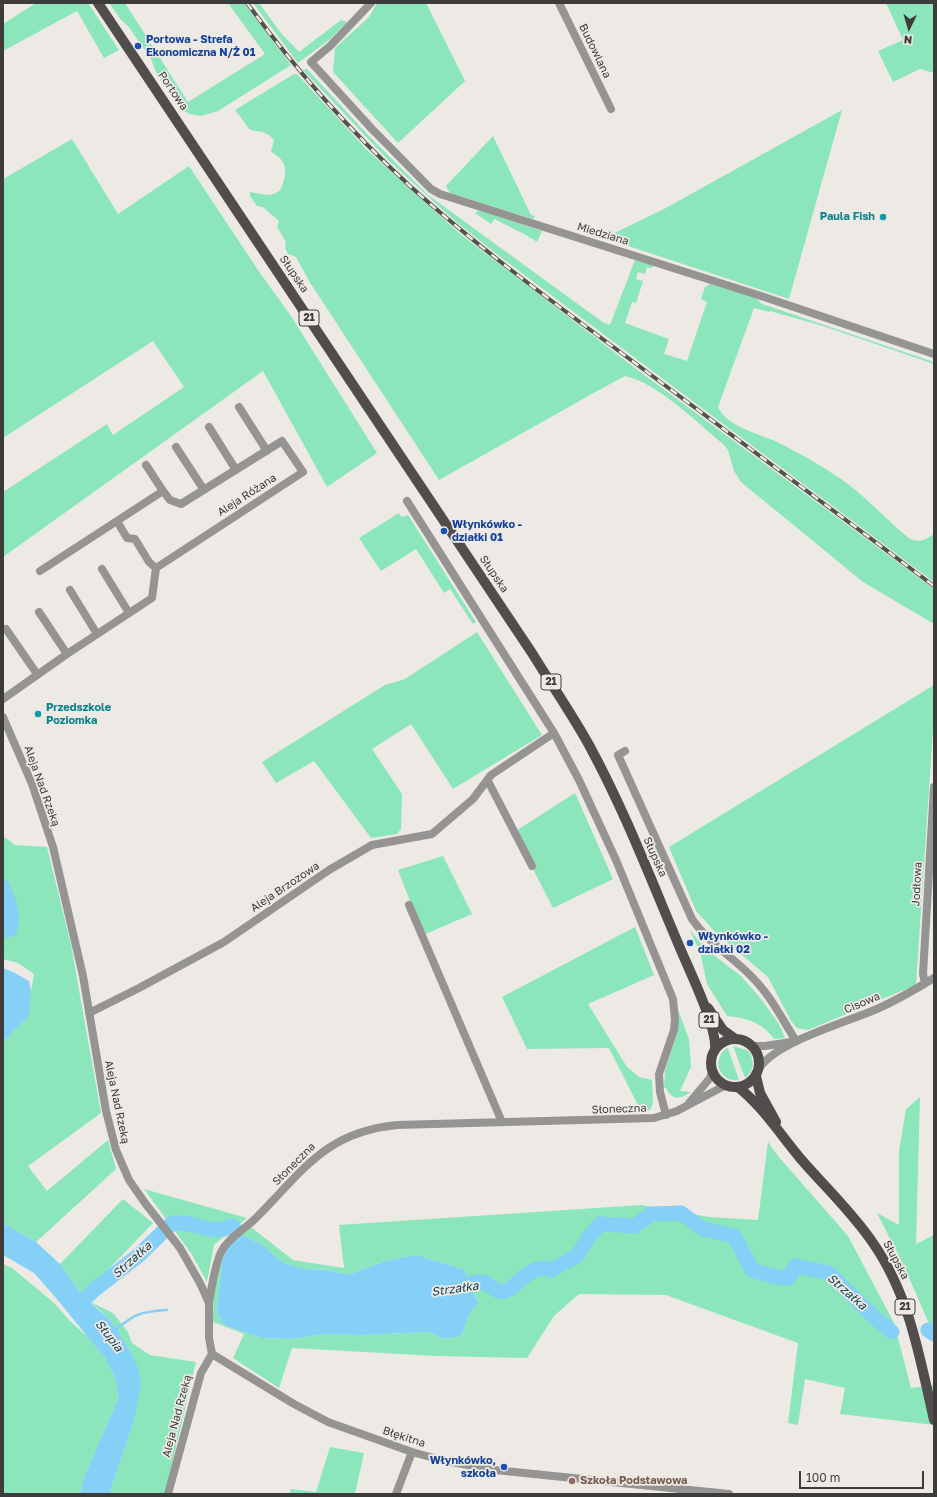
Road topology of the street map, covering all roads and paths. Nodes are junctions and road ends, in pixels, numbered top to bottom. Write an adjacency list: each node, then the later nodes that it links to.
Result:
1 (98, 3): 5 (main road, Portowa / 21)
2 (371, 3): 6 (street, Miedziana)
3 (559, 3): 4 (street, Budowlana)
4 (611, 110)
5 (200, 154): 37 (main road, Słupska / 21)
6 (934, 354)
7 (238, 407): 10 (street)
8 (209, 428): 12 (street)
9 (176, 447): 13 (street)
10 (267, 451): 12 (street, Aleja Różana); 17 (street, Aleja Różana)
11 (146, 465): 14 (street, Aleja Różana)
12 (236, 470): 13 (street, Aleja Różana)
13 (204, 490): 14 (street, Aleja Różana)
14 (162, 491): 16 (street)
15 (407, 501): 29 (street)
16 (117, 521): 17 (street); 19 (street)
17 (156, 568): 22 (street)
18 (102, 569): 22 (street)
19 (40, 571)
20 (70, 590): 24 (street)
21 (39, 612): 25 (street)
22 (129, 613): 24 (street)
23 (6, 629): 26 (street)
24 (97, 634): 25 (street)
25 (67, 654): 26 (street)
26 (37, 674): 27 (street)
27 (3, 699)
28 (3, 717): 38 (street, Aleja Nad Rzeką)
29 (554, 733): 31 (street, Aleja Brzozowa); 48 (street)
30 (625, 751): 40 (street)
31 (488, 781): 33 (street); 38 (street, Aleja Brzozowa)
32 (934, 787): 36 (street, Jodłowa)
33 (532, 866)
34 (409, 906): 49 (street)
35 (934, 978): 36 (street, Cisowa)
36 (925, 983): 40 (street, Cisowa)
37 (698, 992): 39 (main road, Słupska / 21); 42 (main road, Słupska / 21)
38 (89, 1013): 51 (street, Aleja Nad Rzeką)
39 (734, 1038): 41 (main road, 21); 42 (main road)
40 (796, 1041): 41 (street, Cisowa); 43 (street, Cisowa)
41 (754, 1046): 43 (main road, 21)
42 (715, 1049): 44 (main road, 21)
43 (758, 1071): 46 (main road); 50 (main road, Słupska / 21)
44 (712, 1072): 45 (main road); 47 (street, Słoneczna)
45 (726, 1085): 46 (main road); 47 (street, Słoneczna)
46 (738, 1087): 50 (main road, Słupska / 21)
47 (686, 1107): 48 (street, Słoneczna)
48 (666, 1115): 49 (street, Słoneczna)
49 (502, 1122): 51 (street, Słoneczna)
50 (785, 1139): 53 (main road, Słupska / 21)
51 (209, 1303): 52 (street, Aleja Nad Rzeką)
52 (212, 1354): 54 (street, Błękitna); 55 (street, Aleja Nad Rzeką)
53 (934, 1420)
54 (412, 1452): 56 (street); 57 (street, Błękitna)
55 (168, 1494)
56 (396, 1494)
57 (729, 1494)

